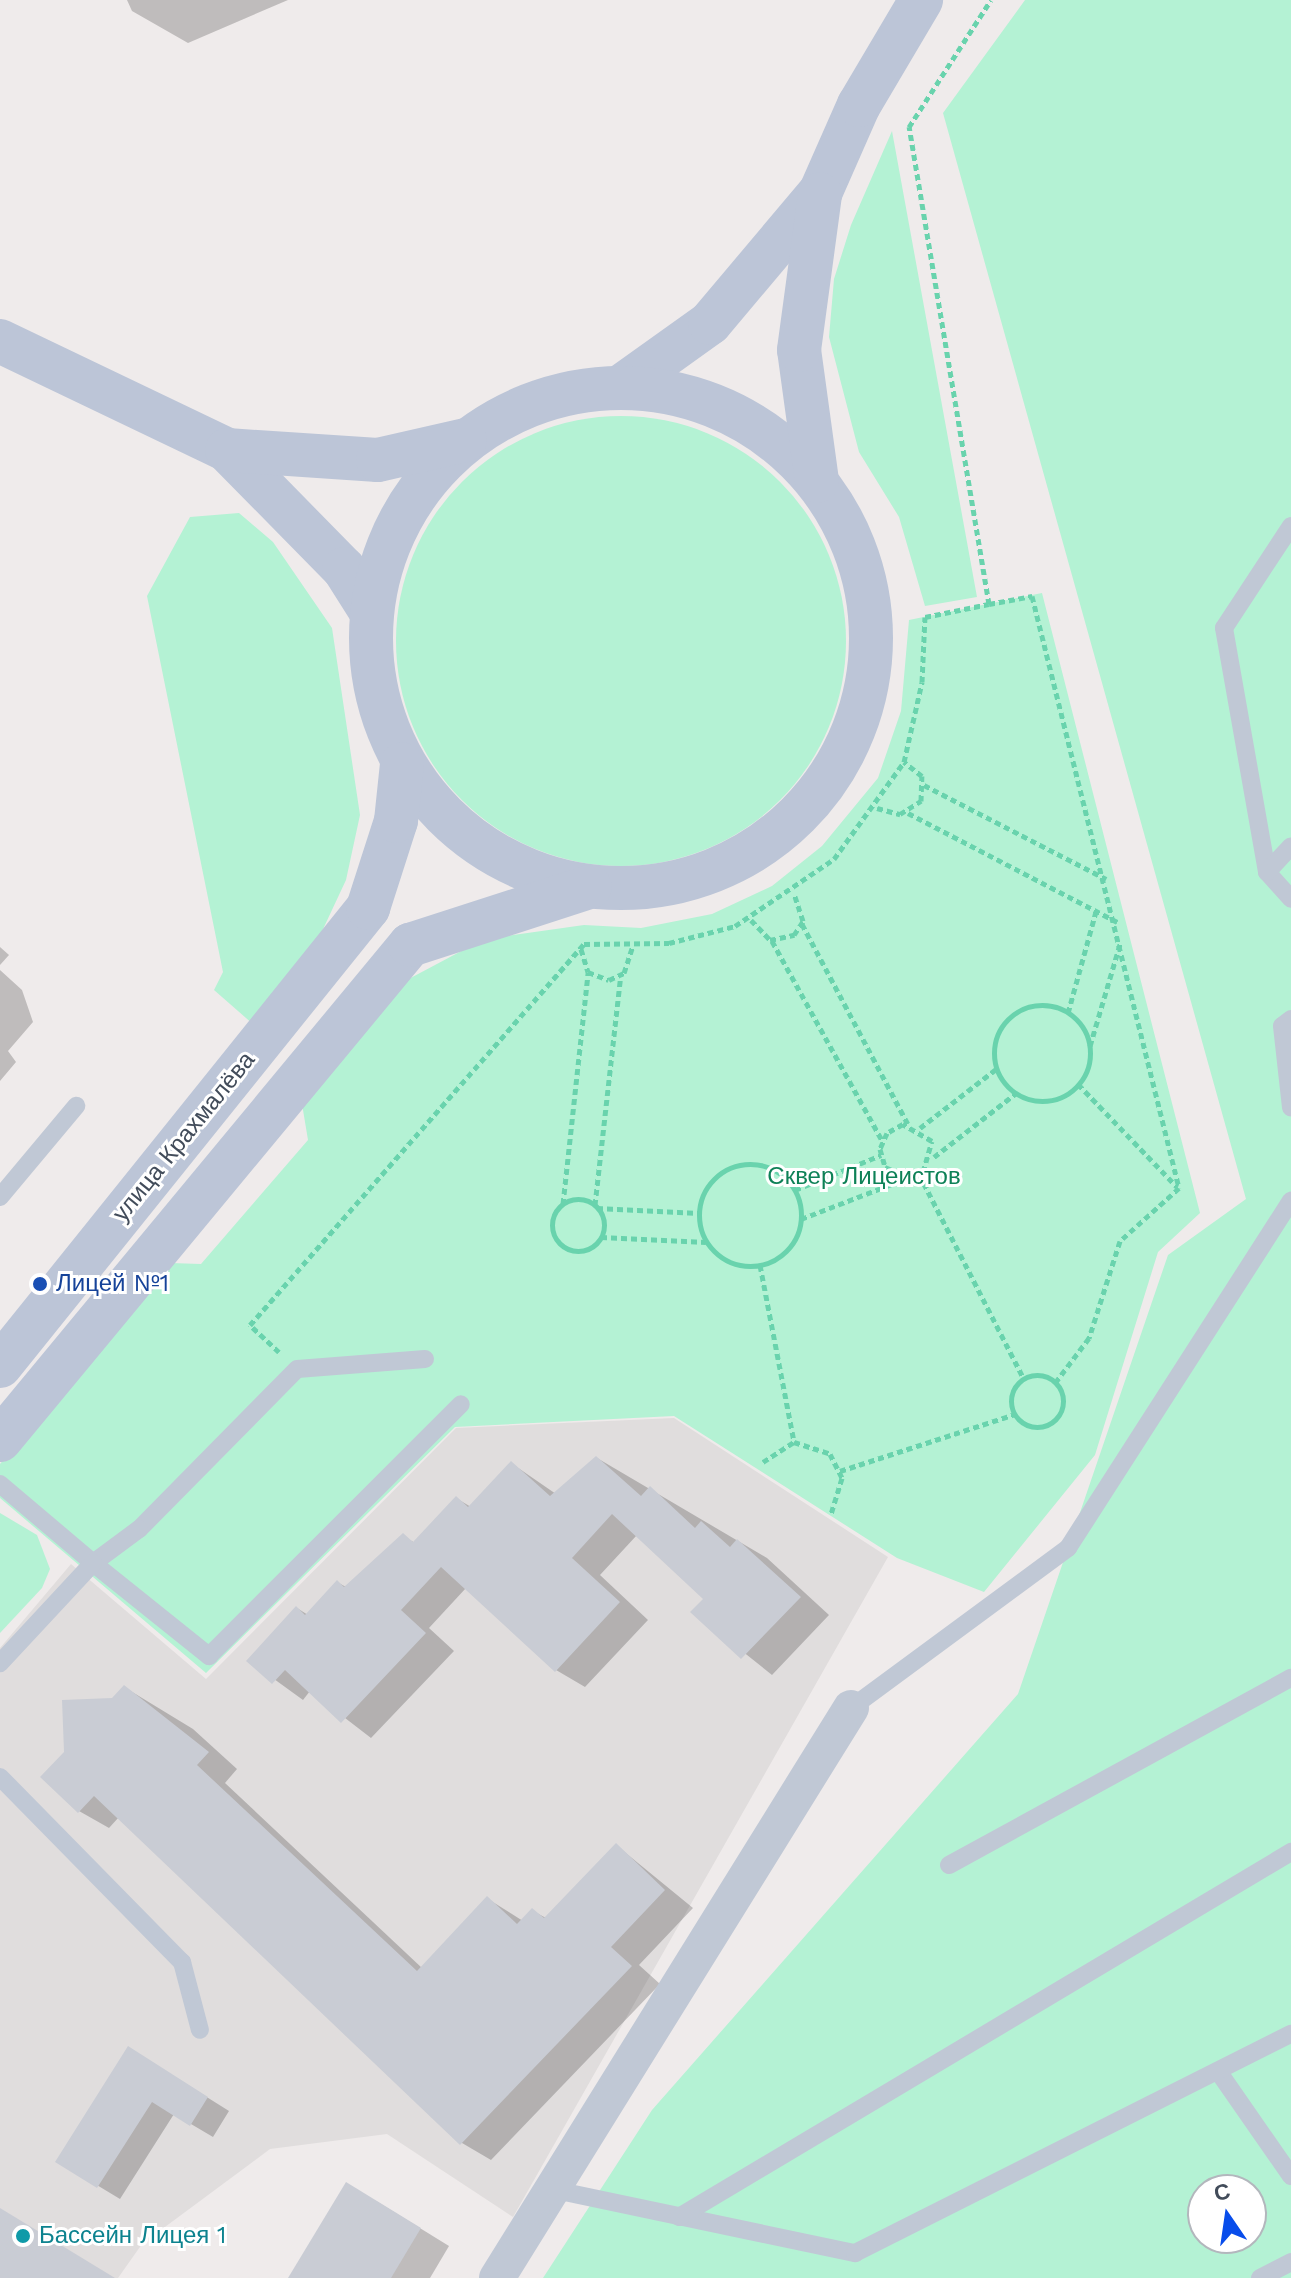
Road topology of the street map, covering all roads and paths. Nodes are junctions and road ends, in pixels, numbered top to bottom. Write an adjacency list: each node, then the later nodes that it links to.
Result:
1 (921, 0): 3 (main road)
2 (991, 0): 10 (path)
3 (821, 191): 5 (main road); 8 (main road)
4 (0, 341): 7 (main road)
5 (622, 386): 6 (main road); 8 (main road)
6 (465, 440): 7 (main road); 11 (main road)
7 (227, 450): 11 (main road)
8 (817, 481): 20 (main road)
9 (1291, 526): 18 (lane)
10 (989, 604): 12 (path); 19 (path)
11 (370, 610): 13 (main road)
12 (904, 762): 14 (path); 15 (path)
13 (402, 764): 20 (main road); 60 (main road, улица Крахмалёва)
14 (924, 785): 16 (path); 19 (path)
15 (877, 808): 16 (path); 21 (path)
16 (908, 813): 23 (path)
17 (1291, 846): 18 (lane)
18 (1267, 872): 22 (lane)
19 (1106, 879): 25 (path)
20 (590, 887): 66 (main road)
21 (794, 893): 24 (path); 26 (path)
22 (1291, 899)
23 (1096, 911): 25 (path); 33 (path)
24 (751, 920): 28 (path); 29 (path)
25 (1117, 922): 27 (path)
26 (802, 924): 28 (path); 41 (path)
27 (1121, 940): 35 (path); 48 (path)
28 (772, 941): 43 (path)
29 (633, 946): 30 (path); 32 (path)
30 (581, 948): 31 (path); 61 (path)
31 (588, 972): 32 (path); 52 (path)
32 (621, 975): 53 (path)
33 (1068, 1013): 35 (path); 36 (path)
34 (1291, 1019): 40 (lane)
35 (1090, 1047): 37 (path)
36 (996, 1069): 38 (path); 42 (path)
37 (1078, 1084): 38 (path); 48 (path)
38 (1015, 1094): 45 (path)
39 (76, 1106): 50 (lane)
40 (1291, 1108)
41 (908, 1124): 42 (path); 43 (path)
42 (920, 1128): 45 (path)
43 (882, 1140): 44 (path)
44 (881, 1155): 47 (path); 49 (path)
45 (933, 1158): 46 (path)
46 (919, 1174): 47 (path); 62 (path)
47 (908, 1177): 55 (path)
48 (1179, 1188): 63 (path)
49 (795, 1190): 54 (path); 55 (path)
50 (0, 1197)
51 (1291, 1200): 75 (lane)
52 (563, 1204): 53 (path); 56 (path)
53 (596, 1206): 54 (path); 56 (path)
54 (699, 1213): 57 (path)
55 (801, 1219): 58 (path)
56 (601, 1237): 57 (path)
57 (706, 1242): 58 (path)
58 (760, 1265): 67 (path)
59 (425, 1359): 61 (lane)
60 (0, 1366)
61 (297, 1369): 72 (lane)
62 (1024, 1379): 63 (path); 65 (path)
63 (1055, 1383): 65 (path)
64 (461, 1404): 72 (lane)
65 (1015, 1414): 69 (path)
66 (0, 1440)
67 (794, 1442): 68 (path); 69 (path)
68 (763, 1462)
69 (840, 1471): 71 (path)
70 (0, 1484): 72 (lane)
71 (831, 1515)
72 (93, 1563): 73 (lane)
73 (0, 1663)
74 (1291, 1678): 78 (lane)
75 (851, 1708): 83 (street)
76 (0, 1777): 79 (lane)
77 (1291, 1852): 84 (lane)
78 (949, 1865)
79 (200, 2030)
80 (1291, 2034): 81 (lane)
81 (1218, 2071): 82 (lane); 84 (lane)
82 (1291, 2176)
83 (555, 2190): 84 (lane); 86 (street)
84 (679, 2217)
85 (1291, 2262): 87 (lane)
86 (497, 2278)
87 (1260, 2278)

